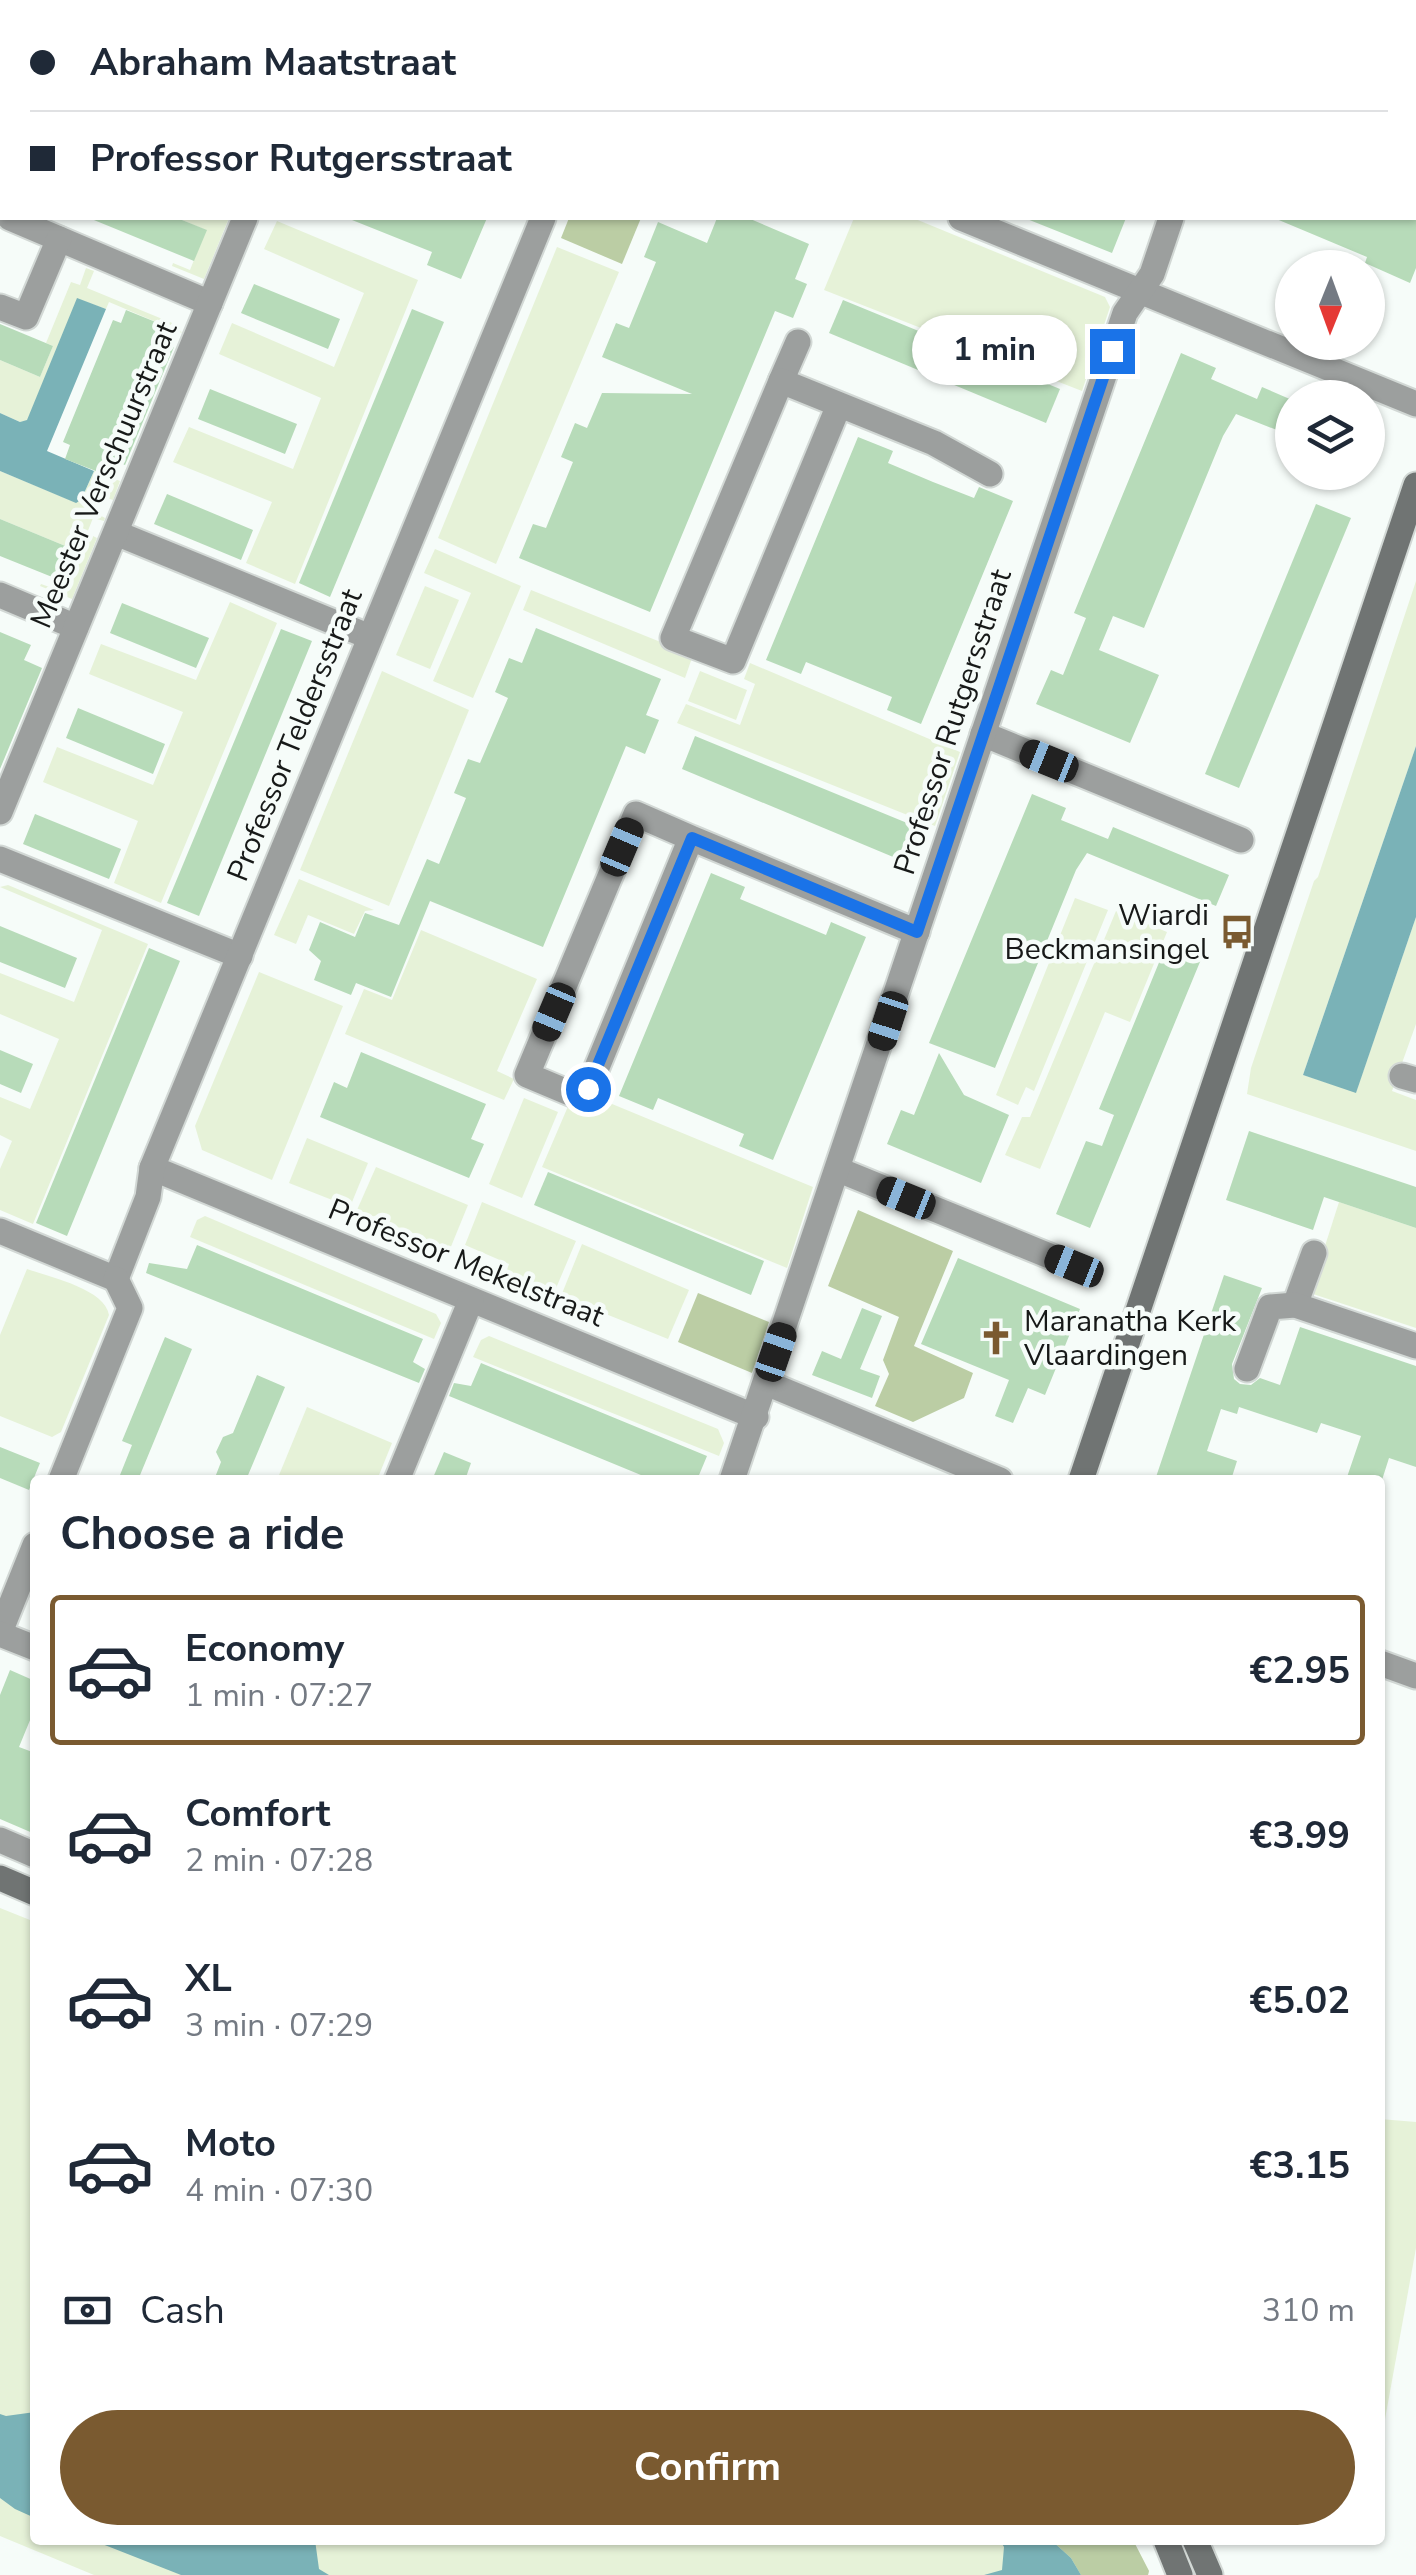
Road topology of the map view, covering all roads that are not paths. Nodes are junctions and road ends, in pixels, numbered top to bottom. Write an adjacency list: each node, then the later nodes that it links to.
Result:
1 (12, 220): 6 (street)
2 (243, 220): 8 (street, Meester Verschuurstraat)
3 (541, 220): 19 (street, Professor Teldersstraat)
4 (966, 220): 7 (street)
5 (1170, 220): 7 (street, Professor Rutgersstraat)
6 (59, 238): 8 (street); 9 (street)
7 (1140, 292): 12 (street); 20 (street, Professor Rutgersstraat)
8 (210, 304): 16 (street, Meester Verschuurstraat)
9 (0, 307)
10 (798, 342): 11 (street)
11 (782, 380): 13 (street); 13 (street)
12 (1416, 404)
13 (838, 405): 14 (street)
14 (990, 474)
15 (1416, 484): 43 (street)
16 (116, 533): 18 (street, Meester Verschuurstraat); 19 (street)
17 (0, 595): 18 (street)
18 (76, 627): 21 (street, Meester Verschuurstraat)
19 (370, 638): 26 (street, Professor Teldersstraat)
20 (983, 734): 23 (street); 25 (street, Professor Rutgersstraat)
21 (0, 812)
22 (692, 838): 22 (street); 25 (street)
23 (1241, 840)
24 (0, 858): 26 (street)
25 (917, 932): 28 (street, Professor Rutgersstraat)
26 (240, 956): 27 (street, Professor Teldersstraat)
27 (152, 1168): 32 (street, Professor Teldersstraat); 33 (street, Professor Mekelstraat)
28 (839, 1170): 31 (street); 37 (street, Professor Rutgersstraat)
29 (0, 1231): 32 (street)
30 (1314, 1252): 34 (street)
31 (1074, 1266)
32 (116, 1279): 39 (street)
33 (471, 1300): 38 (street, Professor Mekelstraat); 40 (street)
34 (1296, 1306): 35 (street); 36 (street)
35 (1416, 1346)
36 (1248, 1368)
37 (766, 1383): 38 (street, Professor Rutgersstraat); 42 (street)
38 (756, 1417): 41 (street, Professor Rutgersstraat)
39 (63, 1475)
40 (399, 1475)
41 (734, 1475)
42 (988, 1475)
43 (1083, 1475)
44 (30, 1558): 45 (street)
45 (0, 1633): 46 (street)
46 (30, 1646)
47 (1385, 1665): 48 (street)
48 (1416, 1676)
49 (0, 1840): 50 (street)
50 (30, 1853)
51 (0, 1878): 52 (street)
52 (30, 1891)
53 (1168, 2545): 55 (street)
54 (1197, 2545): 56 (street)
55 (1180, 2575)
56 (1210, 2575)

